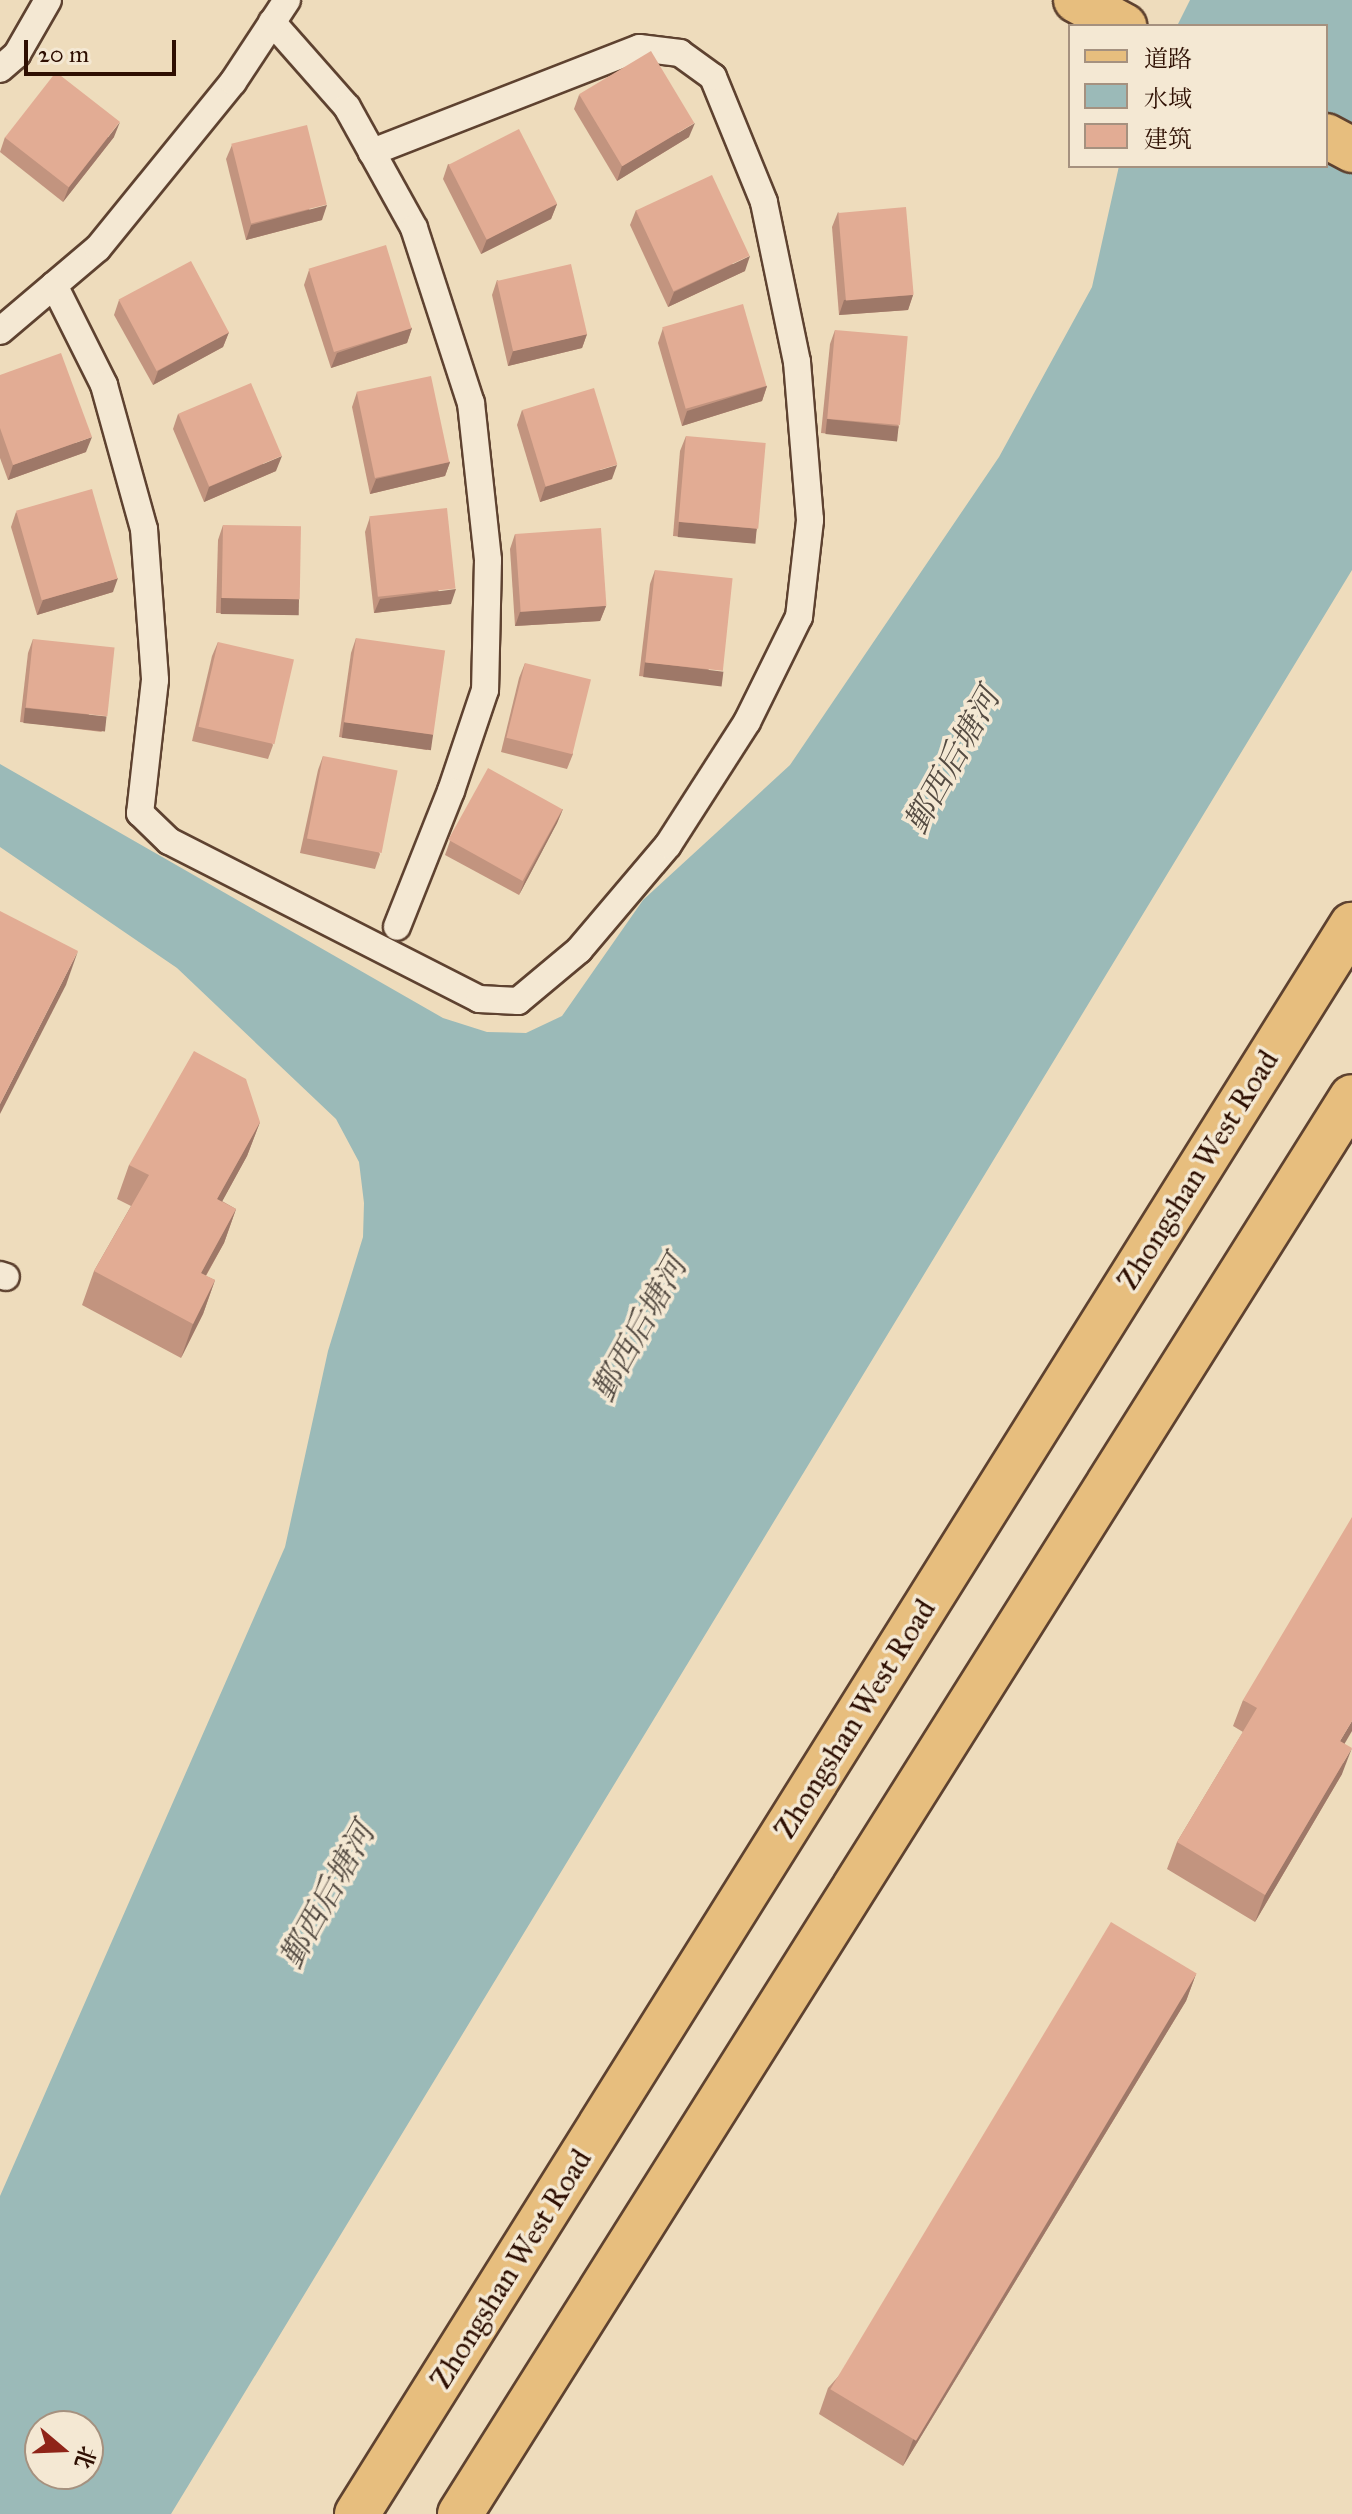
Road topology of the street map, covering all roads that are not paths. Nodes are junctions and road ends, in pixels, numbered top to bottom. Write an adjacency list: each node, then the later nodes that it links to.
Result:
1 (48, 0): 6 (lane)
2 (287, 0): 4 (lane)
3 (1076, 0): 5 (main road)
4 (272, 22): 9 (lane); 10 (lane)
5 (1120, 24)
6 (0, 69)
7 (1328, 137): 8 (main road)
8 (1352, 150)
9 (372, 152): 10 (lane); 13 (lane)
10 (54, 285): 11 (lane)
11 (0, 331)
12 (1352, 925): 15 (main road, Zhongshan West Road)
13 (397, 927)
14 (1352, 1097): 16 (main road)
15 (357, 2514)
16 (460, 2514)

